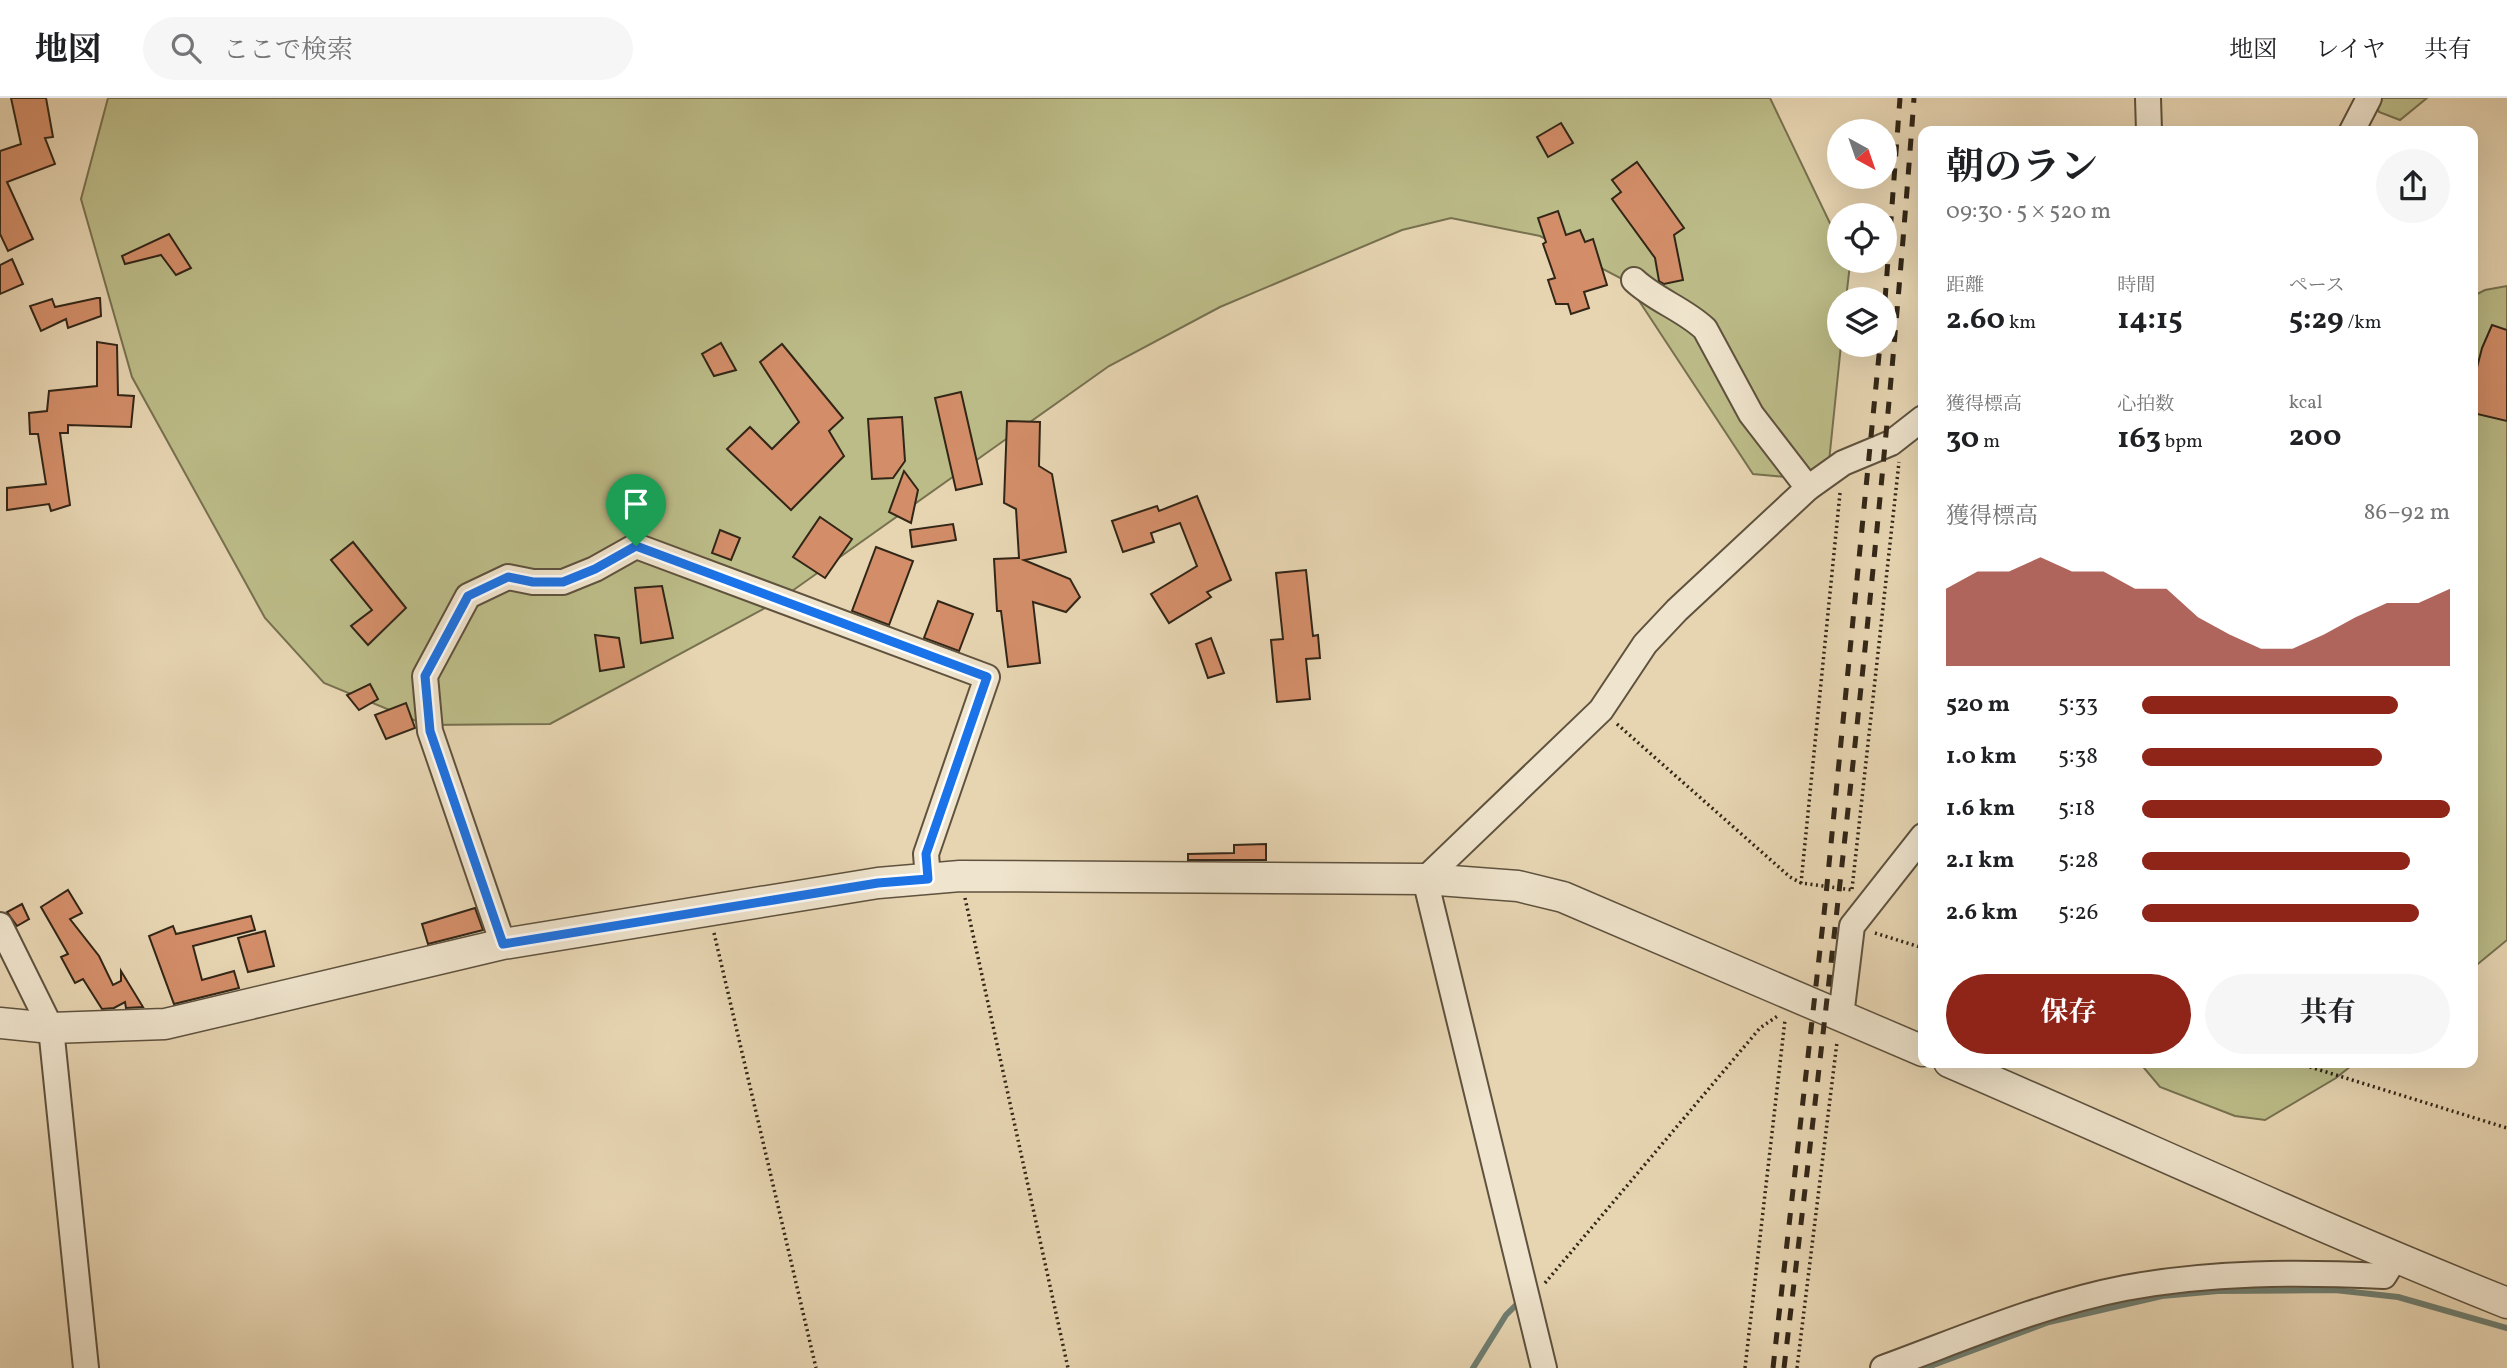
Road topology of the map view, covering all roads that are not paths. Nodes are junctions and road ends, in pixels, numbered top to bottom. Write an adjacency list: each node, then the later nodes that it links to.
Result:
1 (2148, 98): 3 (street)
2 (2370, 98): 4 (street)
3 (2149, 126)
4 (2355, 126)
5 (1634, 280): 7 (street)
6 (1918, 422): 7 (street)
7 (1808, 488): 10 (street)
8 (1918, 842): 13 (street)
9 (928, 879): 10 (street); 12 (street); 12 (street)
10 (1425, 879): 13 (street); 21 (street)
11 (0, 925): 15 (street)
12 (503, 944): 15 (street)
13 (1841, 1016): 16 (street)
14 (0, 1023): 15 (street)
15 (51, 1028): 20 (street)
16 (1918, 1049)
17 (1963, 1068): 18 (street)
18 (2395, 1258): 19 (street); 22 (street)
19 (2507, 1303)
20 (86, 1368)
21 (1544, 1368)
22 (1883, 1368)

